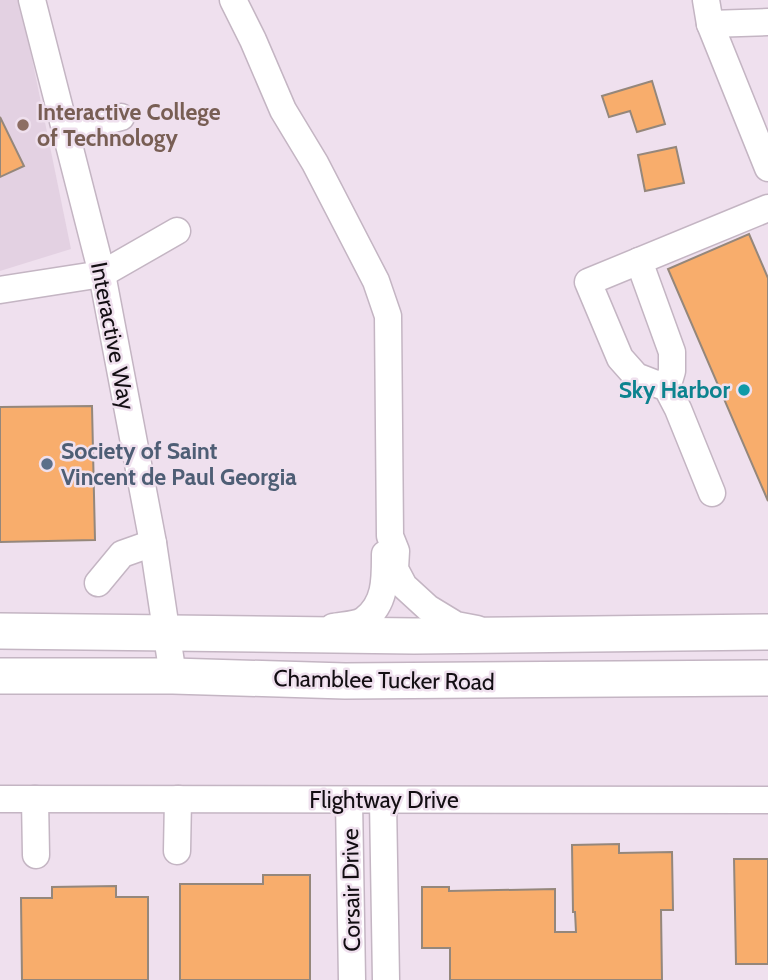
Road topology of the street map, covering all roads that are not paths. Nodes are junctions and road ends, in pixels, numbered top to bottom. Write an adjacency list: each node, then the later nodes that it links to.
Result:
1 (32, 0): 6 (street, Interactive Way)
2 (233, 0): 15 (street)
3 (708, 12): 4 (street); 7 (street)
4 (768, 22)
5 (121, 117): 6 (street)
6 (66, 132): 11 (street, Interactive Way)
7 (768, 168)
8 (768, 208): 10 (street)
9 (177, 231): 11 (street)
10 (639, 261): 13 (street); 13 (street)
11 (103, 274): 12 (street); 16 (street, Interactive Way)
12 (0, 290)
13 (667, 388): 14 (street)
14 (712, 493)
15 (390, 536): 21 (street); 22 (street)
16 (153, 543): 17 (street); 19 (street, Interactive Way)
17 (98, 583)
18 (0, 631): 19 (main road, Chamblee Tucker Road)
19 (166, 632): 21 (main road, Chamblee Tucker Road); 24 (street, Interactive Way)
20 (768, 632): 22 (main road, Chamblee Tucker Road)
21 (296, 635): 22 (main road, Chamblee Tucker Road)
22 (519, 636)
23 (0, 676): 24 (main road, Chamblee Tucker Road)
24 (173, 676): 25 (main road, Chamblee Tucker Road)
25 (768, 678)
26 (0, 799): 27 (street, Flightway Drive)
27 (35, 799): 28 (street, Flightway Drive); 33 (street)
28 (178, 799): 29 (street, Flightway Drive); 32 (street)
29 (349, 800): 31 (street, Flightway Drive); 34 (street, Corsair Drive)
30 (768, 800): 31 (street, Flightway Drive)
31 (383, 801): 35 (street, Corsair Drive)
32 (177, 851)
33 (36, 855)
34 (352, 980)
35 (386, 980)

